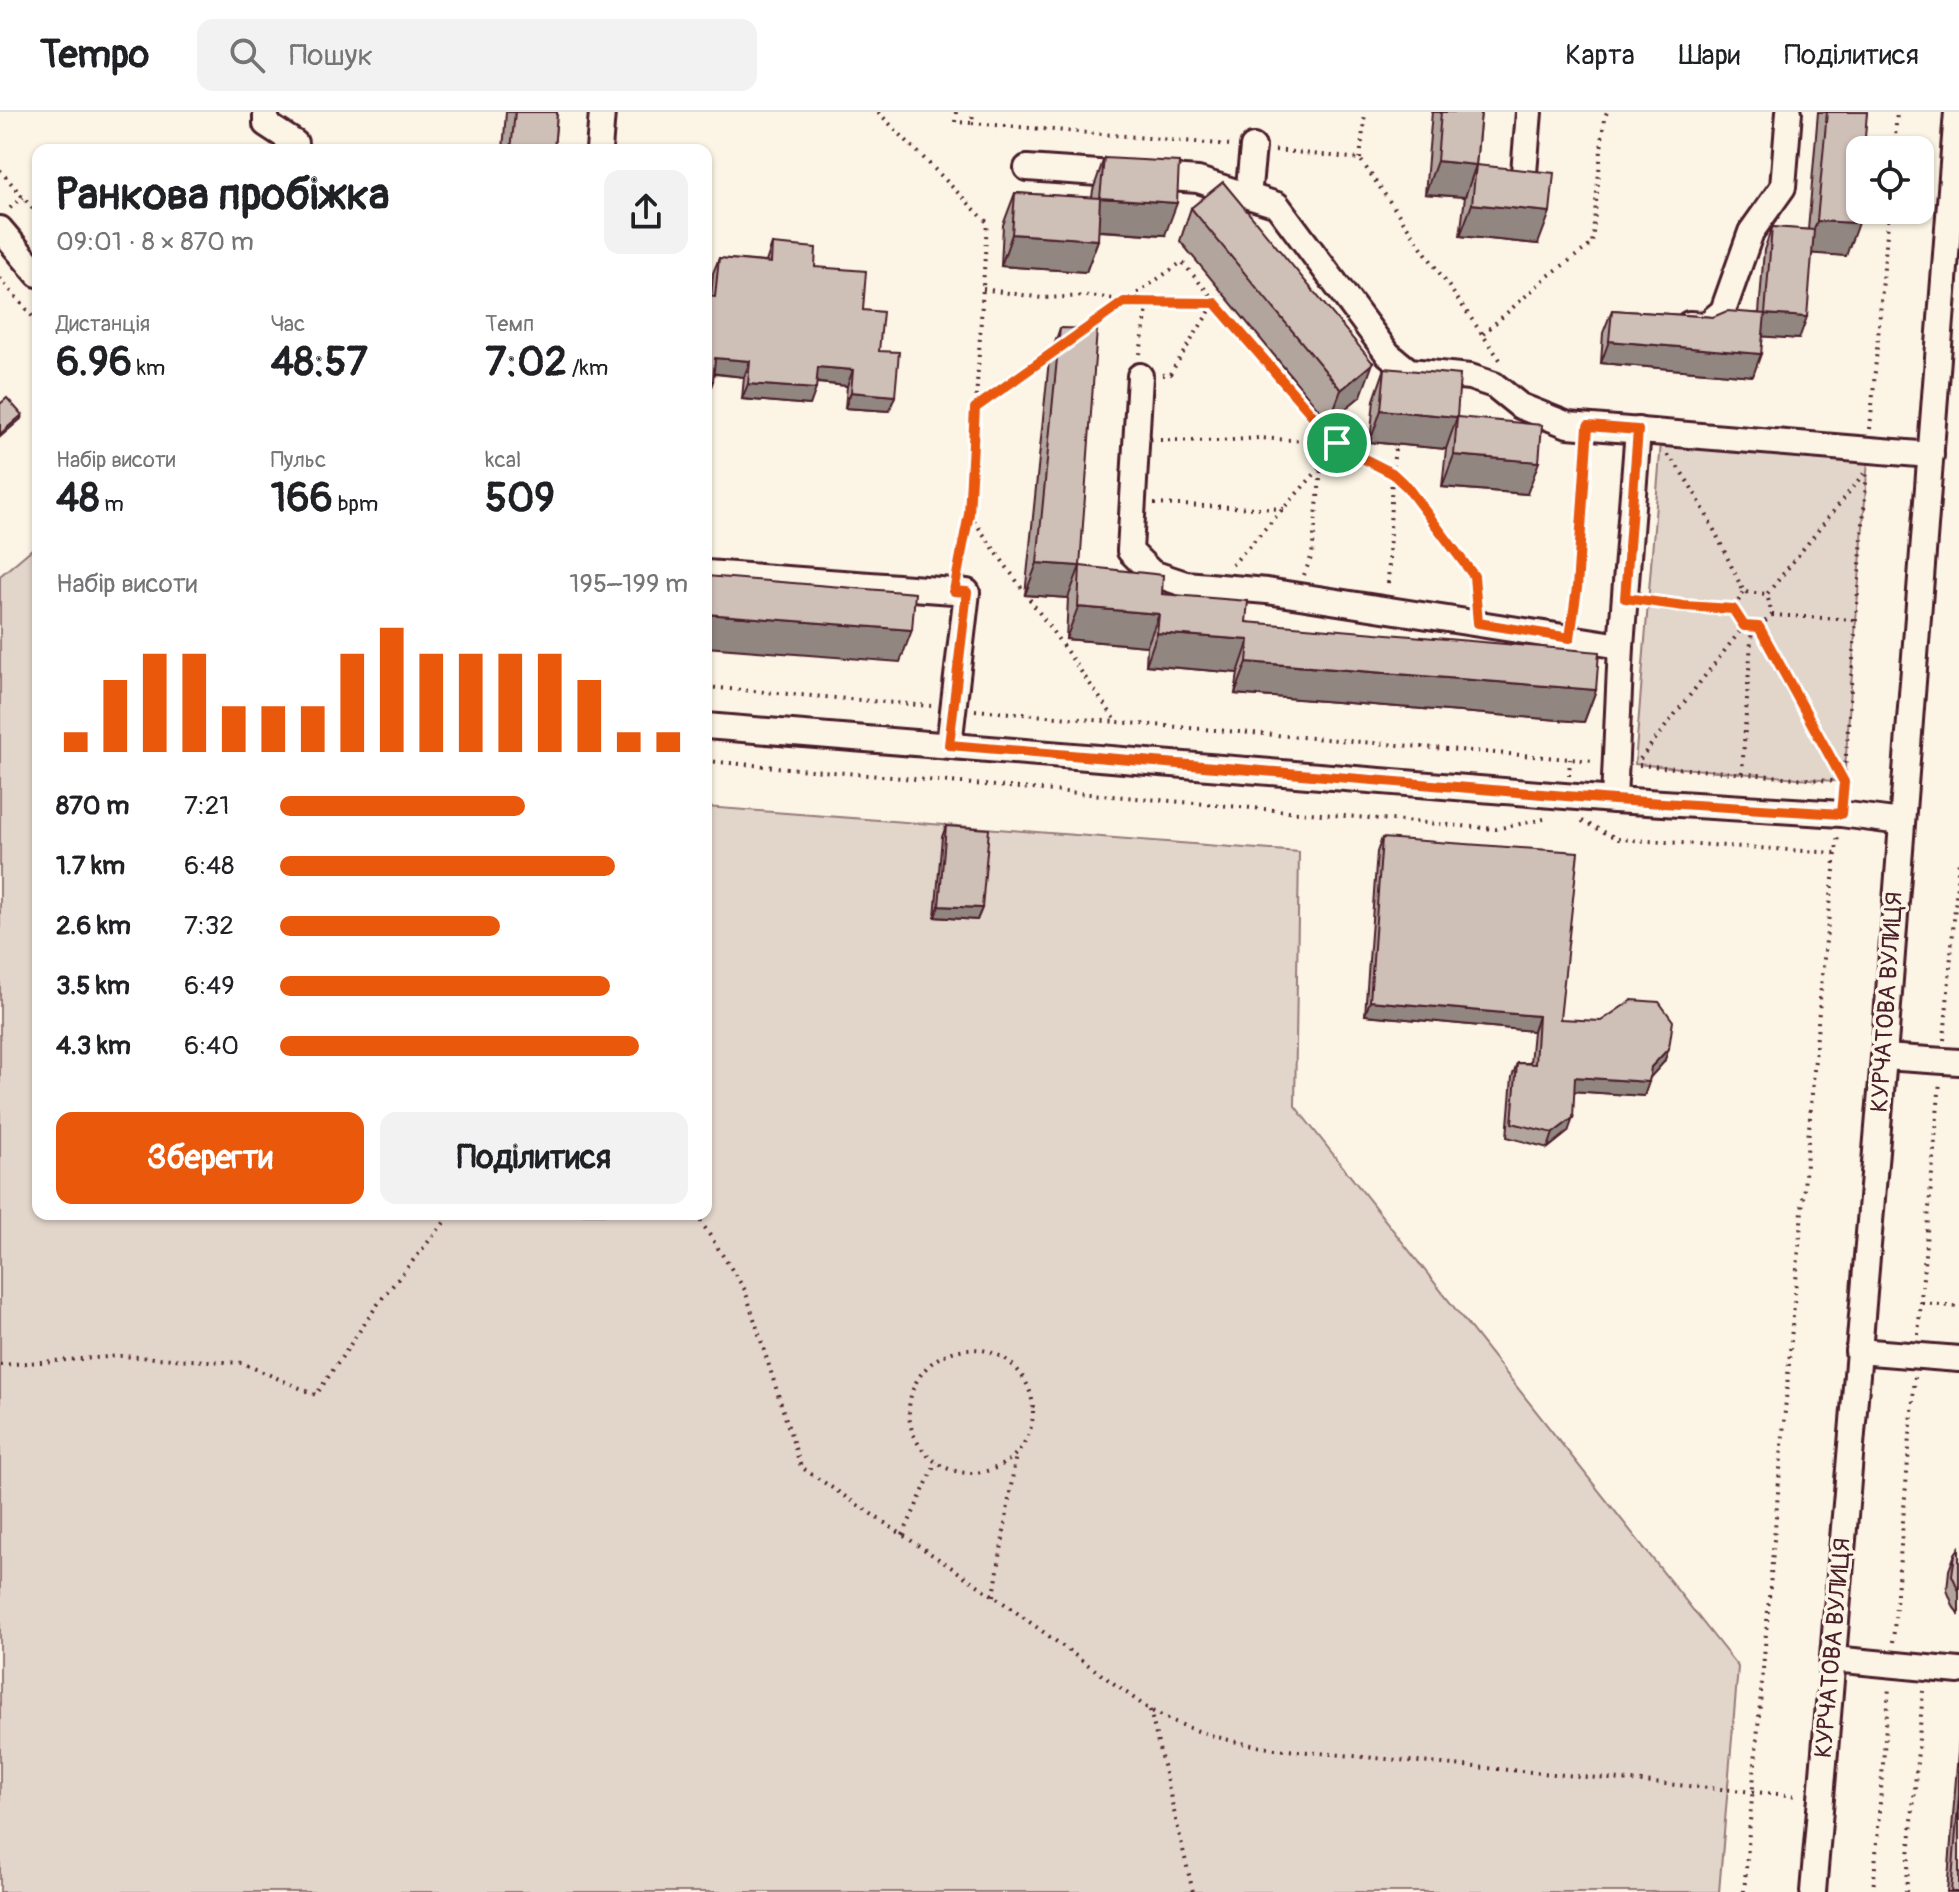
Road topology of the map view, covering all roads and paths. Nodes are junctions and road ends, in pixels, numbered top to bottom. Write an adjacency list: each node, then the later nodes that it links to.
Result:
1 (266, 112): 13 (street)
2 (602, 112): 14 (street)
3 (878, 112): 28 (path)
4 (956, 112): 5 (path)
5 (973, 112)
6 (1365, 112): 16 (path)
7 (1529, 112): 19 (street)
8 (1607, 112): 34 (path)
9 (1789, 112): 33 (street)
10 (1897, 112): 12 (path)
11 (1957, 112): 38 (street, КУРЧАТОВА ВУЛИЦЯ)
12 (1895, 136)
13 (295, 144)
14 (599, 144)
15 (1253, 147): 20 (street)
16 (1360, 159)
17 (1027, 168): 20 (street)
18 (0, 170): 21 (path)
19 (1524, 173)
20 (1248, 196): 40 (street)
21 (23, 197): 22 (path); 23 (path)
22 (32, 208)
23 (0, 216)
24 (1888, 224): 48 (path)
25 (0, 229): 26 (street)
26 (32, 267)
27 (0, 278): 32 (path)
28 (983, 289): 29 (path); 39 (path)
29 (1124, 302): 30 (path); 31 (path); 35 (path)
30 (1148, 303): 31 (path); 37 (path)
31 (1215, 303): 37 (path); 44 (path)
32 (32, 316)
33 (1663, 322)
34 (1483, 334)
35 (1074, 338)
36 (1062, 346): 39 (path)
37 (1140, 376): 43 (street)
38 (1948, 387): 47 (street, КУРЧАТОВА ВУЛИЦЯ)
39 (975, 408): 53 (path)
40 (1588, 426): 41 (street); 69 (path)
41 (1638, 430): 48 (street); 60 (street)
42 (1359, 432): 44 (path)
43 (1136, 442): 44 (path); 51 (street)
44 (1337, 443): 49 (path); 50 (path)
45 (1395, 449): 50 (path)
46 (1665, 454): 57 (path)
47 (1931, 455): 48 (street); 84 (street, КУРЧАТОВА ВУЛИЦЯ)
48 (1868, 460): 58 (path); 64 (path)
49 (1321, 467): 52 (path); 59 (path)
50 (1392, 473): 61 (path); 65 (path)
51 (1132, 503): 52 (path); 55 (street)
52 (1284, 509): 55 (path)
53 (969, 514): 56 (path); 73 (path)
54 (712, 573): 56 (street)
55 (1216, 586): 59 (street)
56 (954, 591): 72 (street)
57 (1744, 592): 58 (path); 62 (path)
58 (1767, 594): 63 (path)
59 (1295, 595): 61 (street)
60 (1625, 598): 62 (path); 70 (street)
61 (1388, 609): 65 (street)
62 (1733, 609): 66 (path)
63 (1772, 615): 64 (path); 68 (path)
64 (1856, 620): 79 (path)
65 (1478, 623): 69 (street)
66 (1744, 626): 67 (path); 78 (path)
67 (1752, 626): 68 (path); 78 (path)
68 (1759, 627): 79 (path)
69 (1570, 638): 70 (street)
70 (1621, 646): 77 (street)
71 (712, 688): 72 (path)
72 (954, 708): 73 (path); 75 (street)
73 (1117, 722): 77 (path)
74 (712, 726): 75 (street)
75 (949, 745): 80 (street)
76 (712, 762): 82 (path)
77 (1616, 763): 80 (street)
78 (1742, 773): 79 (path)
79 (1844, 782): 81 (path)
80 (1614, 800): 81 (street)
81 (1841, 814): 84 (street); 85 (path)
82 (1553, 817)
83 (1580, 820): 85 (path)
84 (1901, 822): 86 (street, КУРЧАТОВА ВУЛИЦЯ)
85 (1836, 853): 103 (path)
86 (1884, 1057): 87 (street); 92 (street, КУРЧАТОВА ВУЛИЦЯ)
87 (1959, 1062)
88 (446, 1220): 94 (path)
89 (700, 1220): 97 (path)
90 (1921, 1303): 91 (path)
91 (1959, 1307)
92 (1858, 1351): 93 (street); 99 (street, КУРЧАТОВА ВУЛИЦЯ)
93 (1959, 1359)
94 (0, 1365)
95 (1017, 1452): 96 (path); 96 (path); 98 (path)
96 (936, 1462): 97 (path)
97 (903, 1535): 98 (path)
98 (994, 1596): 102 (path)
99 (1833, 1659): 100 (street); 104 (street, КУРЧАТОВА ВУЛИЦЯ)
100 (1925, 1668): 101 (street); 108 (path)
101 (1959, 1671)
102 (1150, 1710): 103 (path); 105 (path)
103 (1752, 1791): 104 (path); 106 (path)
104 (1821, 1798): 107 (street, КУРЧАТОВА ВУЛИЦЯ)
105 (1193, 1892)
106 (1744, 1892)
107 (1813, 1892)
108 (1906, 1892)

